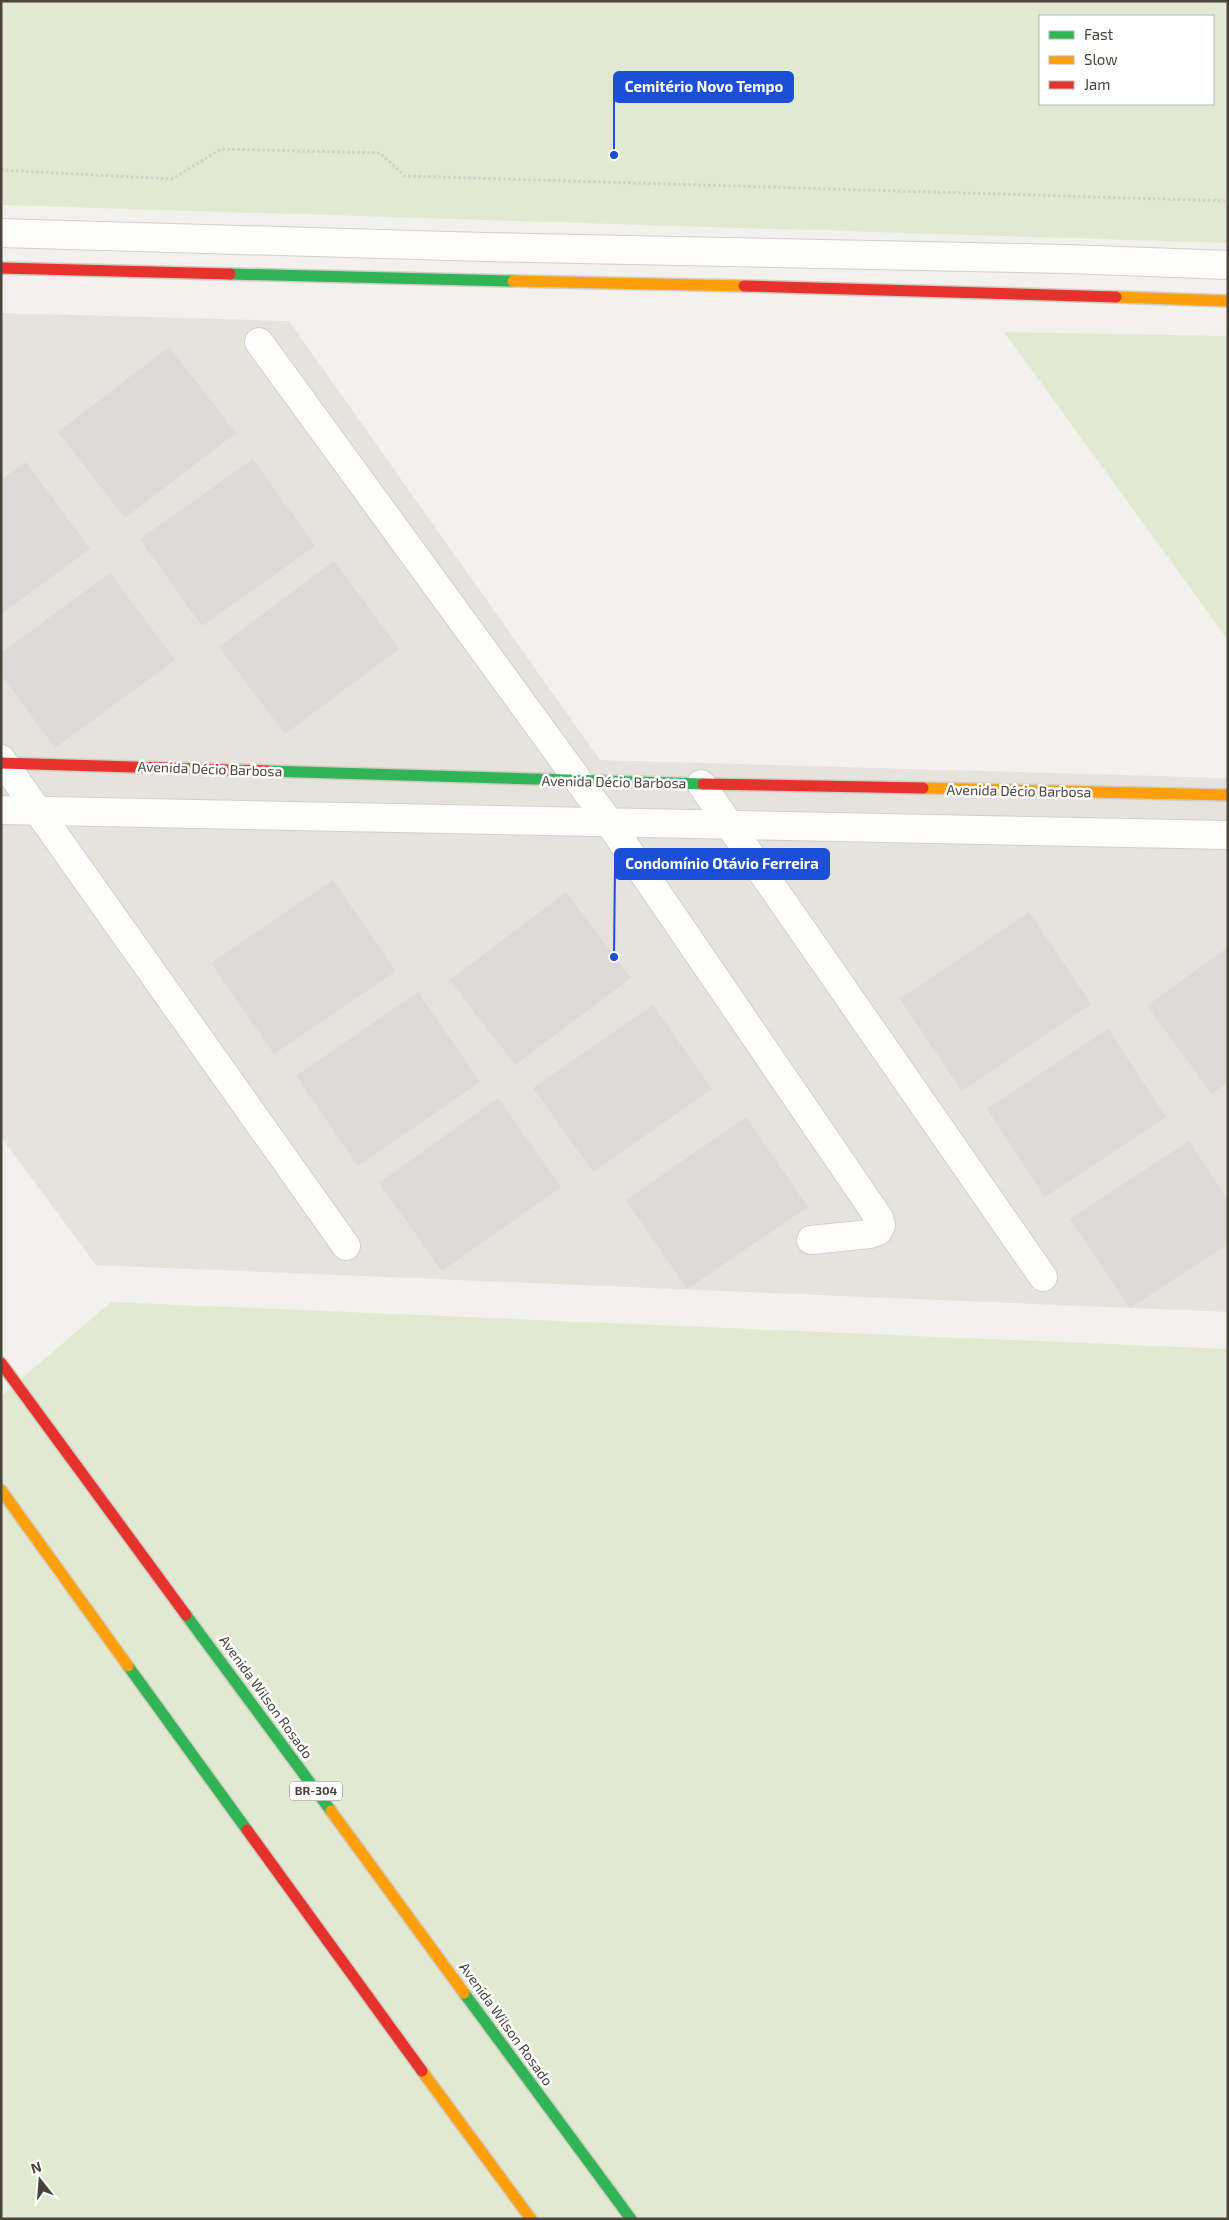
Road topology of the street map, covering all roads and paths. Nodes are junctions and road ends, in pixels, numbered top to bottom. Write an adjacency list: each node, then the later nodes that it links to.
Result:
1 (1, 170): 2 (path)
2 (1228, 201)
3 (1, 233): 4 (street)
4 (484, 247): 5 (street); 7 (street)
5 (1228, 265)
6 (1, 268): 7 (main road)
7 (482, 280): 8 (main road)
8 (1228, 301)
9 (259, 342): 11 (street)
10 (2, 761): 11 (main road, Avenida Décio Barbosa); 15 (street)
11 (579, 781): 12 (main road, Avenida Décio Barbosa); 16 (street)
12 (701, 784): 13 (main road, Avenida Décio Barbosa); 17 (street)
13 (1228, 795)
14 (1, 810): 15 (street)
15 (36, 810): 16 (street); 20 (street)
16 (608, 821): 17 (street); 19 (street)
17 (728, 825): 18 (street); 21 (street)
18 (1228, 835)
19 (811, 1240)
20 (346, 1246)
21 (1043, 1277)
22 (1, 1363): 25 (main road, Avenida Wilson Rosado / BR-304)
23 (1, 1490): 24 (main road)
24 (531, 2219)
25 (631, 2219)

